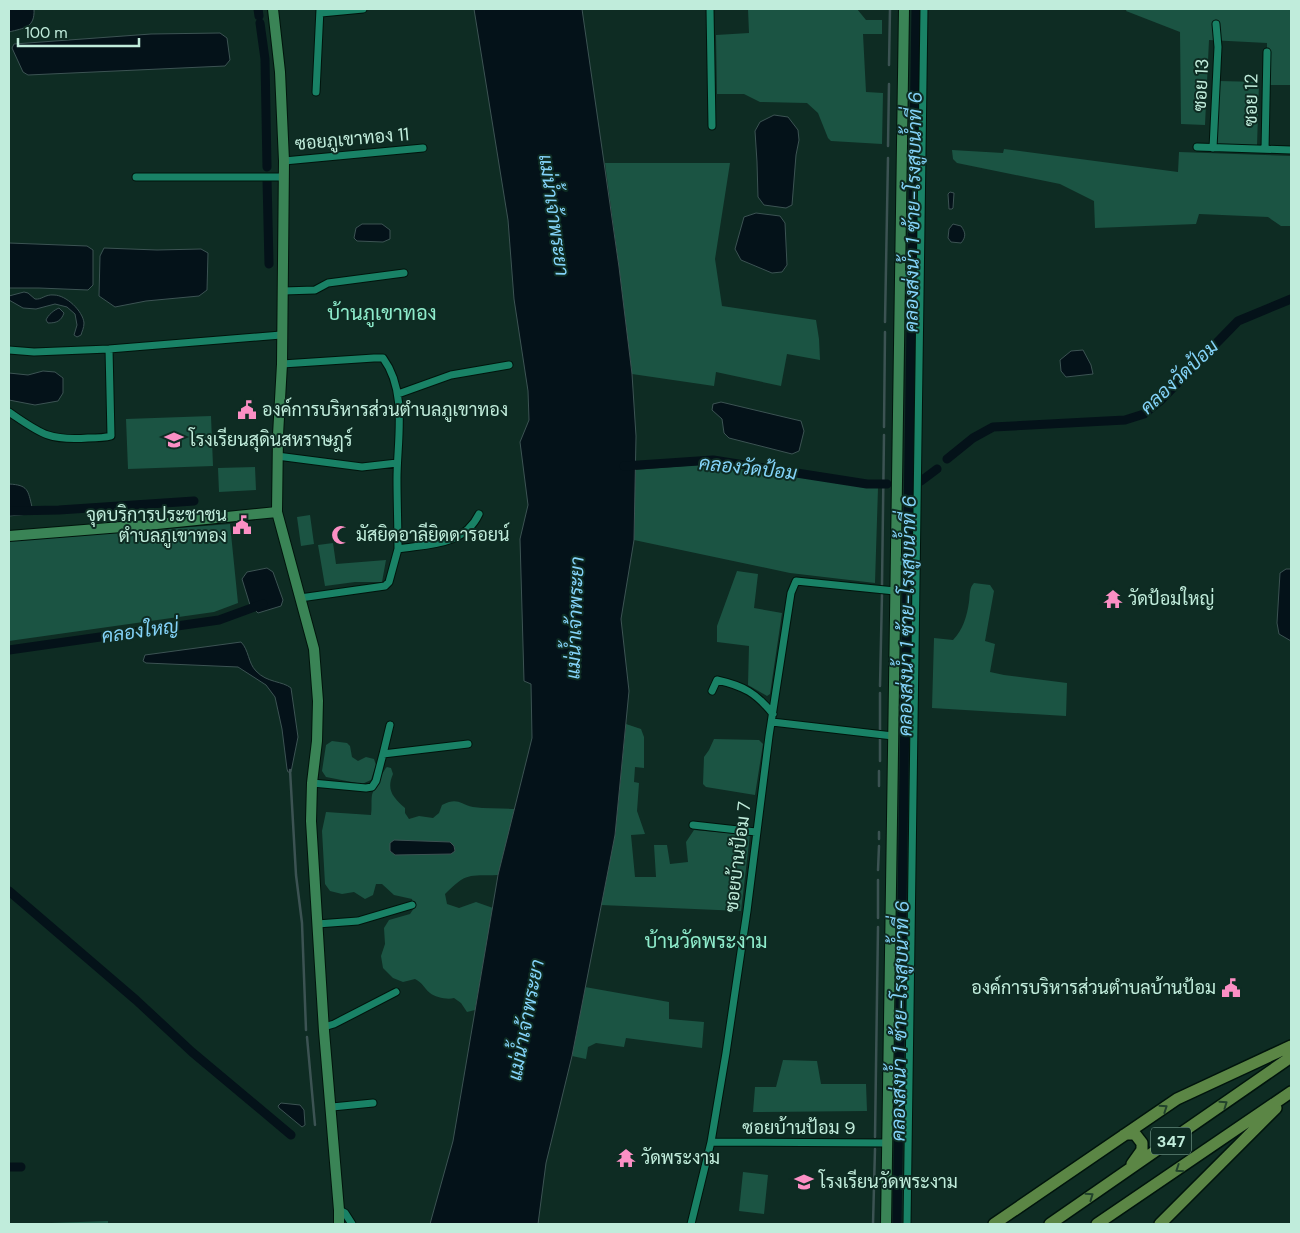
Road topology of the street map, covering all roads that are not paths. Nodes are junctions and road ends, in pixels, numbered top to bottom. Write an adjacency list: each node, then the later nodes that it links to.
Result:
1 (273, 9): 16 (street)
2 (363, 9): 6 (street)
3 (710, 9): 10 (street)
4 (904, 9): 20 (street)
5 (924, 9): 21 (street)
6 (321, 11): 9 (street)
7 (1216, 24): 13 (street, ซอย 13)
8 (1267, 52): 14 (street, ซอย 12)
9 (316, 92)
10 (712, 126)
11 (423, 148): 16 (street, ซอยภูเขาทอง 11)
12 (1197, 148): 13 (street)
13 (1213, 148): 14 (street)
14 (1265, 149): 15 (street)
15 (1291, 150)
16 (284, 160): 18 (street)
17 (136, 177): 18 (street)
18 (283, 177): 22 (street)
19 (404, 273): 22 (street)
20 (903, 274): 21 (street); 36 (street)
21 (918, 275): 37 (street)
22 (283, 292): 23 (street)
23 (282, 334): 24 (street); 26 (street)
24 (109, 349): 25 (street); 29 (street)
25 (9, 350)
26 (282, 364): 28 (street); 30 (street)
27 (509, 365): 28 (street)
28 (398, 394): 31 (street)
29 (9, 412)
30 (277, 456): 31 (street); 32 (street)
31 (397, 463): 35 (street)
32 (277, 512): 34 (street); 39 (street)
33 (479, 514): 35 (street)
34 (9, 536)
35 (398, 549): 39 (street)
36 (898, 562): 37 (street); 38 (street)
37 (913, 563): 68 (street)
38 (894, 591): 41 (street, ซอยบ้านป้อม 7); 44 (street)
39 (300, 598): 47 (street)
40 (712, 691): 41 (street)
41 (773, 714): 42 (street, ซอยบ้านป้อม 7)
42 (772, 722): 44 (street); 49 (street, ซอยบ้านป้อม 7)
43 (390, 725): 46 (street)
44 (893, 736): 61 (street)
45 (468, 744): 46 (street)
46 (384, 754): 47 (street)
47 (312, 783): 51 (street)
48 (693, 826): 49 (street)
49 (756, 832): 60 (street, ซอยบ้านป้อม 7)
50 (412, 905): 51 (street)
51 (317, 924): 53 (street)
52 (396, 992): 53 (street)
53 (324, 1026): 58 (street)
54 (1291, 1046): 59 (main road, one-way to 54)
55 (1291, 1057): 62 (main road, 347, one-way to 55)
56 (1291, 1092): 71 (main road, 347, one-way to 71); 72 (main road)
57 (373, 1103): 58 (street)
58 (332, 1107): 63 (street)
59 (1124, 1135): 62 (main road); 69 (main road)
60 (711, 1142): 61 (street, ซอยบ้านป้อม 9); 66 (street, ซอยบ้านป้อม 7)
61 (888, 1143): 67 (street)
62 (1125, 1173): 70 (main road, 347, one-way to 62)
63 (339, 1210): 64 (street); 65 (street)
64 (339, 1224)
65 (352, 1224)
66 (691, 1224)
67 (886, 1224)
68 (907, 1224)
69 (994, 1224)
70 (1050, 1224)
71 (1097, 1224)
72 (1160, 1224)

